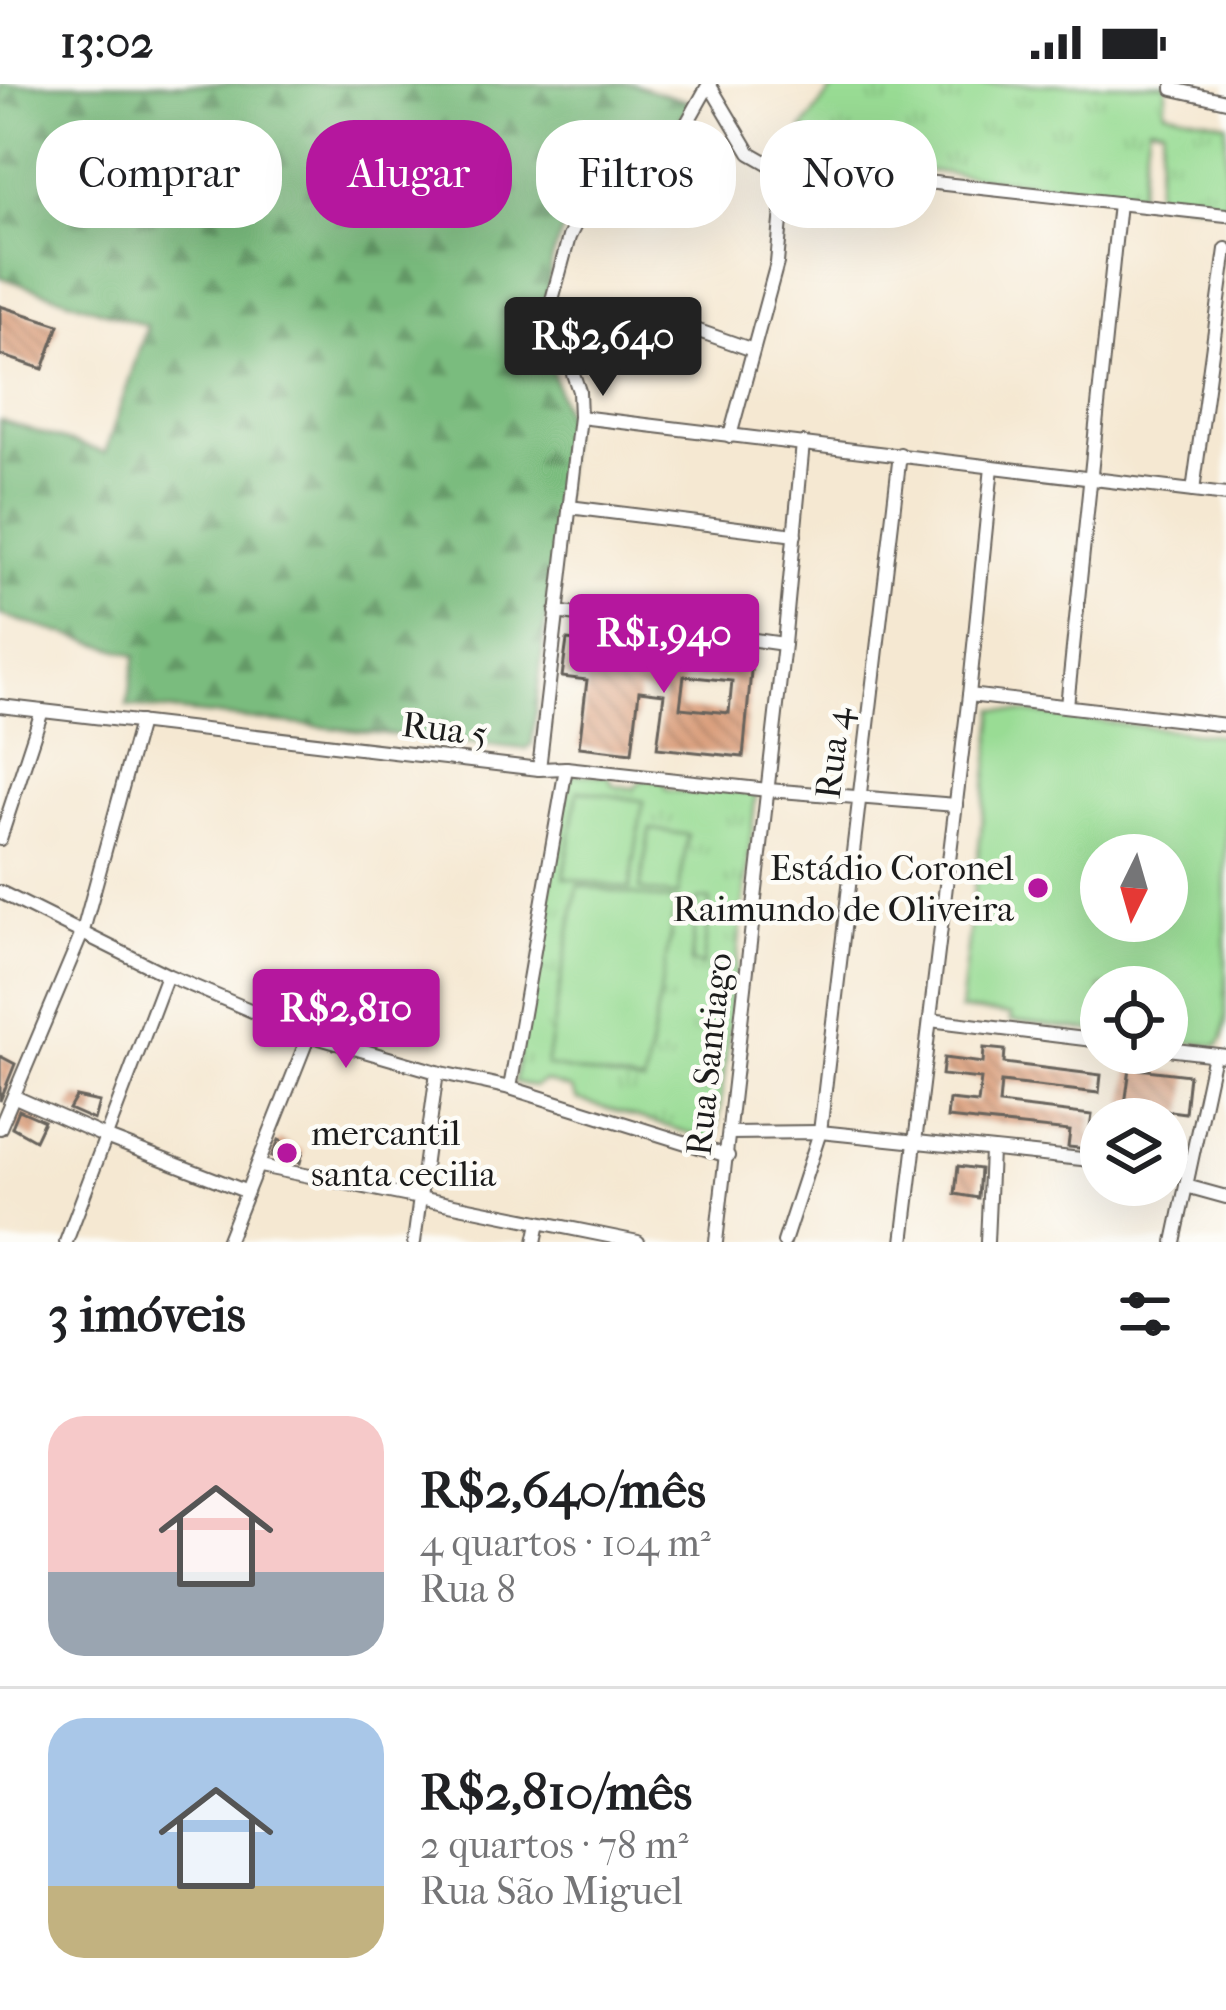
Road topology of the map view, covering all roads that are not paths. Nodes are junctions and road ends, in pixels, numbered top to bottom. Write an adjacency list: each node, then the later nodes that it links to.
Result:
1 (709, 84): 4 (street); 12 (street)
2 (1174, 84): 3 (street)
3 (1226, 100)
4 (760, 161)
5 (937, 184): 6 (street)
6 (1119, 203): 7 (street); 17 (street)
7 (1226, 215)
8 (780, 228): 11 (street)
9 (1226, 249): 18 (street)
10 (630, 307): 11 (street)
11 (753, 350): 13 (street)
12 (580, 416): 13 (street); 20 (street)
13 (730, 436): 14 (street)
14 (803, 443): 15 (street); 21 (street, Rua Santiago)
15 (900, 454): 16 (street); 33 (street, Rua 4)
16 (992, 467): 17 (street); 24 (street)
17 (1092, 478): 18 (street); 26 (street)
18 (1193, 490): 19 (street)
19 (1226, 495)
20 (569, 507): 21 (street); 22 (street)
21 (795, 535): 23 (street, Rua Santiago)
22 (556, 612): 23 (street); 31 (street)
23 (784, 644): 32 (street, Rua Santiago)
24 (969, 695): 26 (street); 34 (street)
25 (0, 706): 27 (street, Rua 5)
26 (1067, 706): 29 (street)
27 (42, 712): 28 (street, Rua 5); 35 (street)
28 (140, 722): 31 (street, Rua 5); 37 (street)
29 (1226, 725)
30 (566, 768): 31 (street, Rua 5); 32 (street, Rua 5); 45 (street)
31 (539, 770)
32 (768, 790): 33 (street, Rua 5); 49 (street, Rua Santiago)
33 (856, 796): 34 (street, Rua 5); 48 (street, Rua 4)
34 (956, 805): 39 (street)
35 (0, 839)
36 (0, 892): 37 (street)
37 (82, 931): 38 (street); 46 (street)
38 (167, 975): 40 (street); 50 (street)
39 (930, 1020): 41 (street); 51 (street)
40 (309, 1035): 44 (street); 55 (street)
41 (1080, 1038)
42 (1188, 1052): 43 (street)
43 (1220, 1056): 56 (street)
44 (436, 1072): 45 (street); 59 (street)
45 (510, 1088): 53 (street)
46 (15, 1097): 47 (street); 50 (street)
47 (0, 1128)
48 (820, 1132): 49 (street); 51 (street); 68 (street, Rua 4)
49 (729, 1133): 53 (street, Rua Santiago)
50 (109, 1138): 57 (street); 62 (street)
51 (913, 1142): 52 (street); 69 (street)
52 (991, 1151): 54 (street); 70 (street)
53 (728, 1156): 67 (street, Rua Santiago)
54 (1080, 1159)
55 (260, 1166): 57 (street); 59 (street)
56 (1188, 1179): 58 (street)
57 (245, 1191): 63 (street)
58 (1226, 1197)
59 (423, 1199): 61 (street); 64 (street)
60 (1182, 1206): 71 (street)
61 (539, 1223): 65 (street); 66 (street)
62 (66, 1242)
63 (226, 1242)
64 (414, 1242)
65 (535, 1242)
66 (638, 1242)
67 (716, 1242)
68 (784, 1242)
69 (903, 1242)
70 (989, 1242)
71 (1174, 1242)

